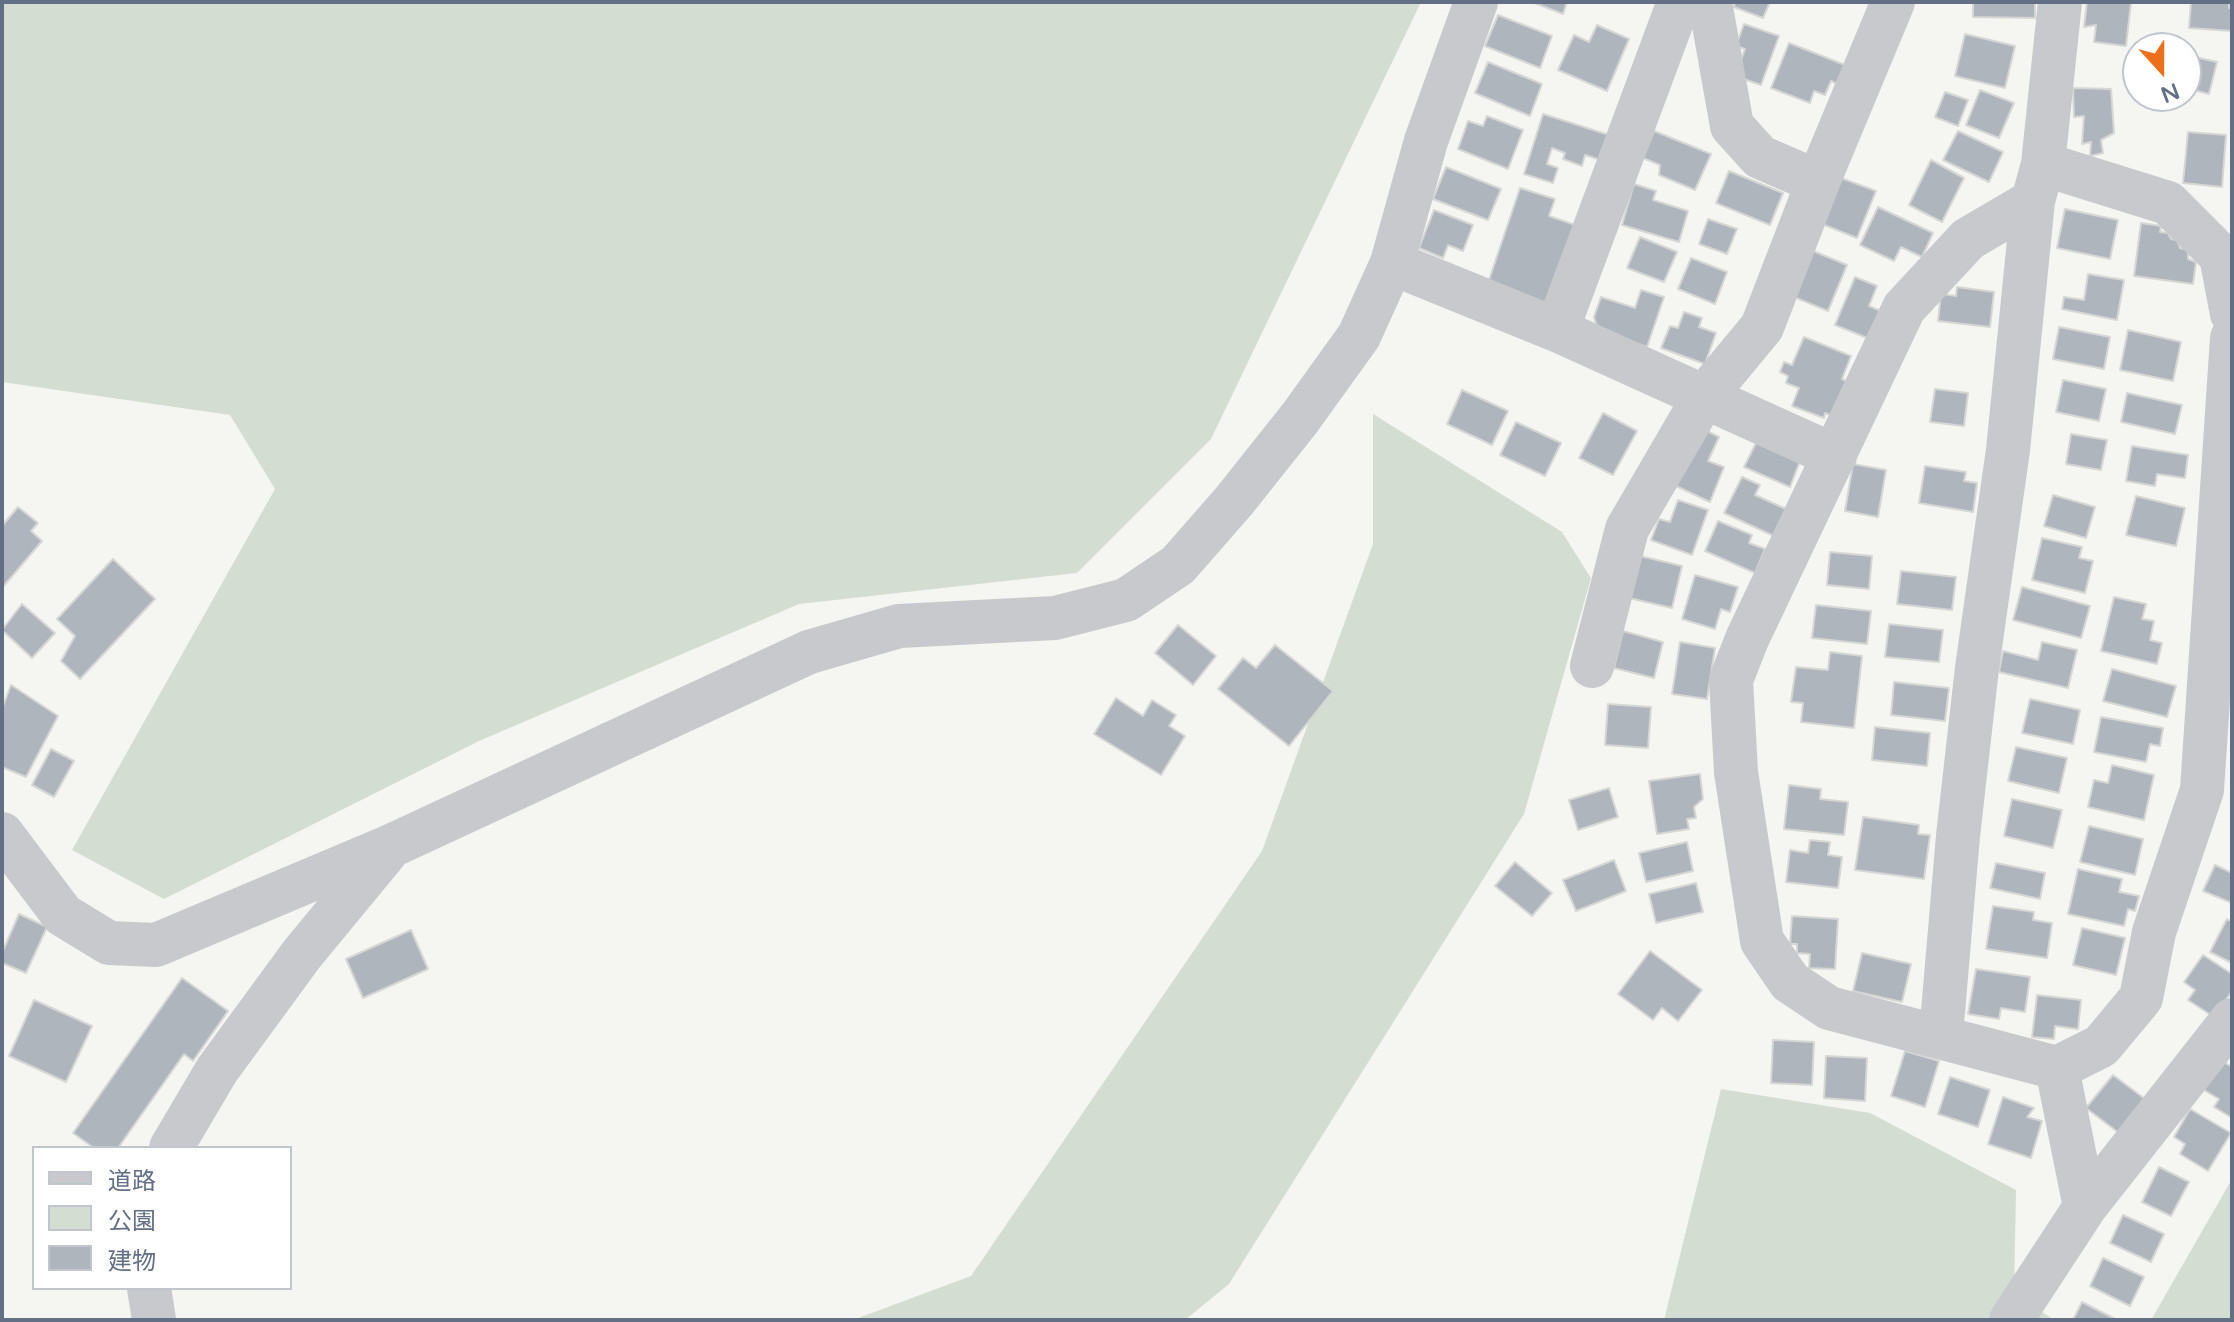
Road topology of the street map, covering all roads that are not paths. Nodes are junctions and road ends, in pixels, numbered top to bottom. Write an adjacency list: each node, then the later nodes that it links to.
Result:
1 (1476, 2): 8 (street)
2 (1679, 2): 10 (street)
3 (1710, 2): 6 (street)
4 (1893, 2): 6 (street)
5 (2060, 2): 7 (street)
6 (1818, 182): 12 (street)
7 (2038, 183): 9 (street); 13 (street); 19 (street)
8 (1392, 263): 10 (street); 16 (street)
9 (2232, 314)
10 (1557, 330): 12 (street)
11 (2232, 338): 15 (street)
12 (1704, 397): 13 (street); 14 (street)
13 (1835, 456): 19 (street)
14 (1592, 666)
15 (2220, 705): 20 (street)
16 (391, 846): 17 (street); 21 (street)
17 (9, 867)
18 (2232, 1020): 22 (street)
19 (1941, 1035): 20 (street)
20 (2057, 1068): 22 (street)
21 (172, 1146)
22 (2085, 1207): 25 (street)
23 (149, 1290): 24 (street)
24 (154, 1320)
25 (2011, 1320)

